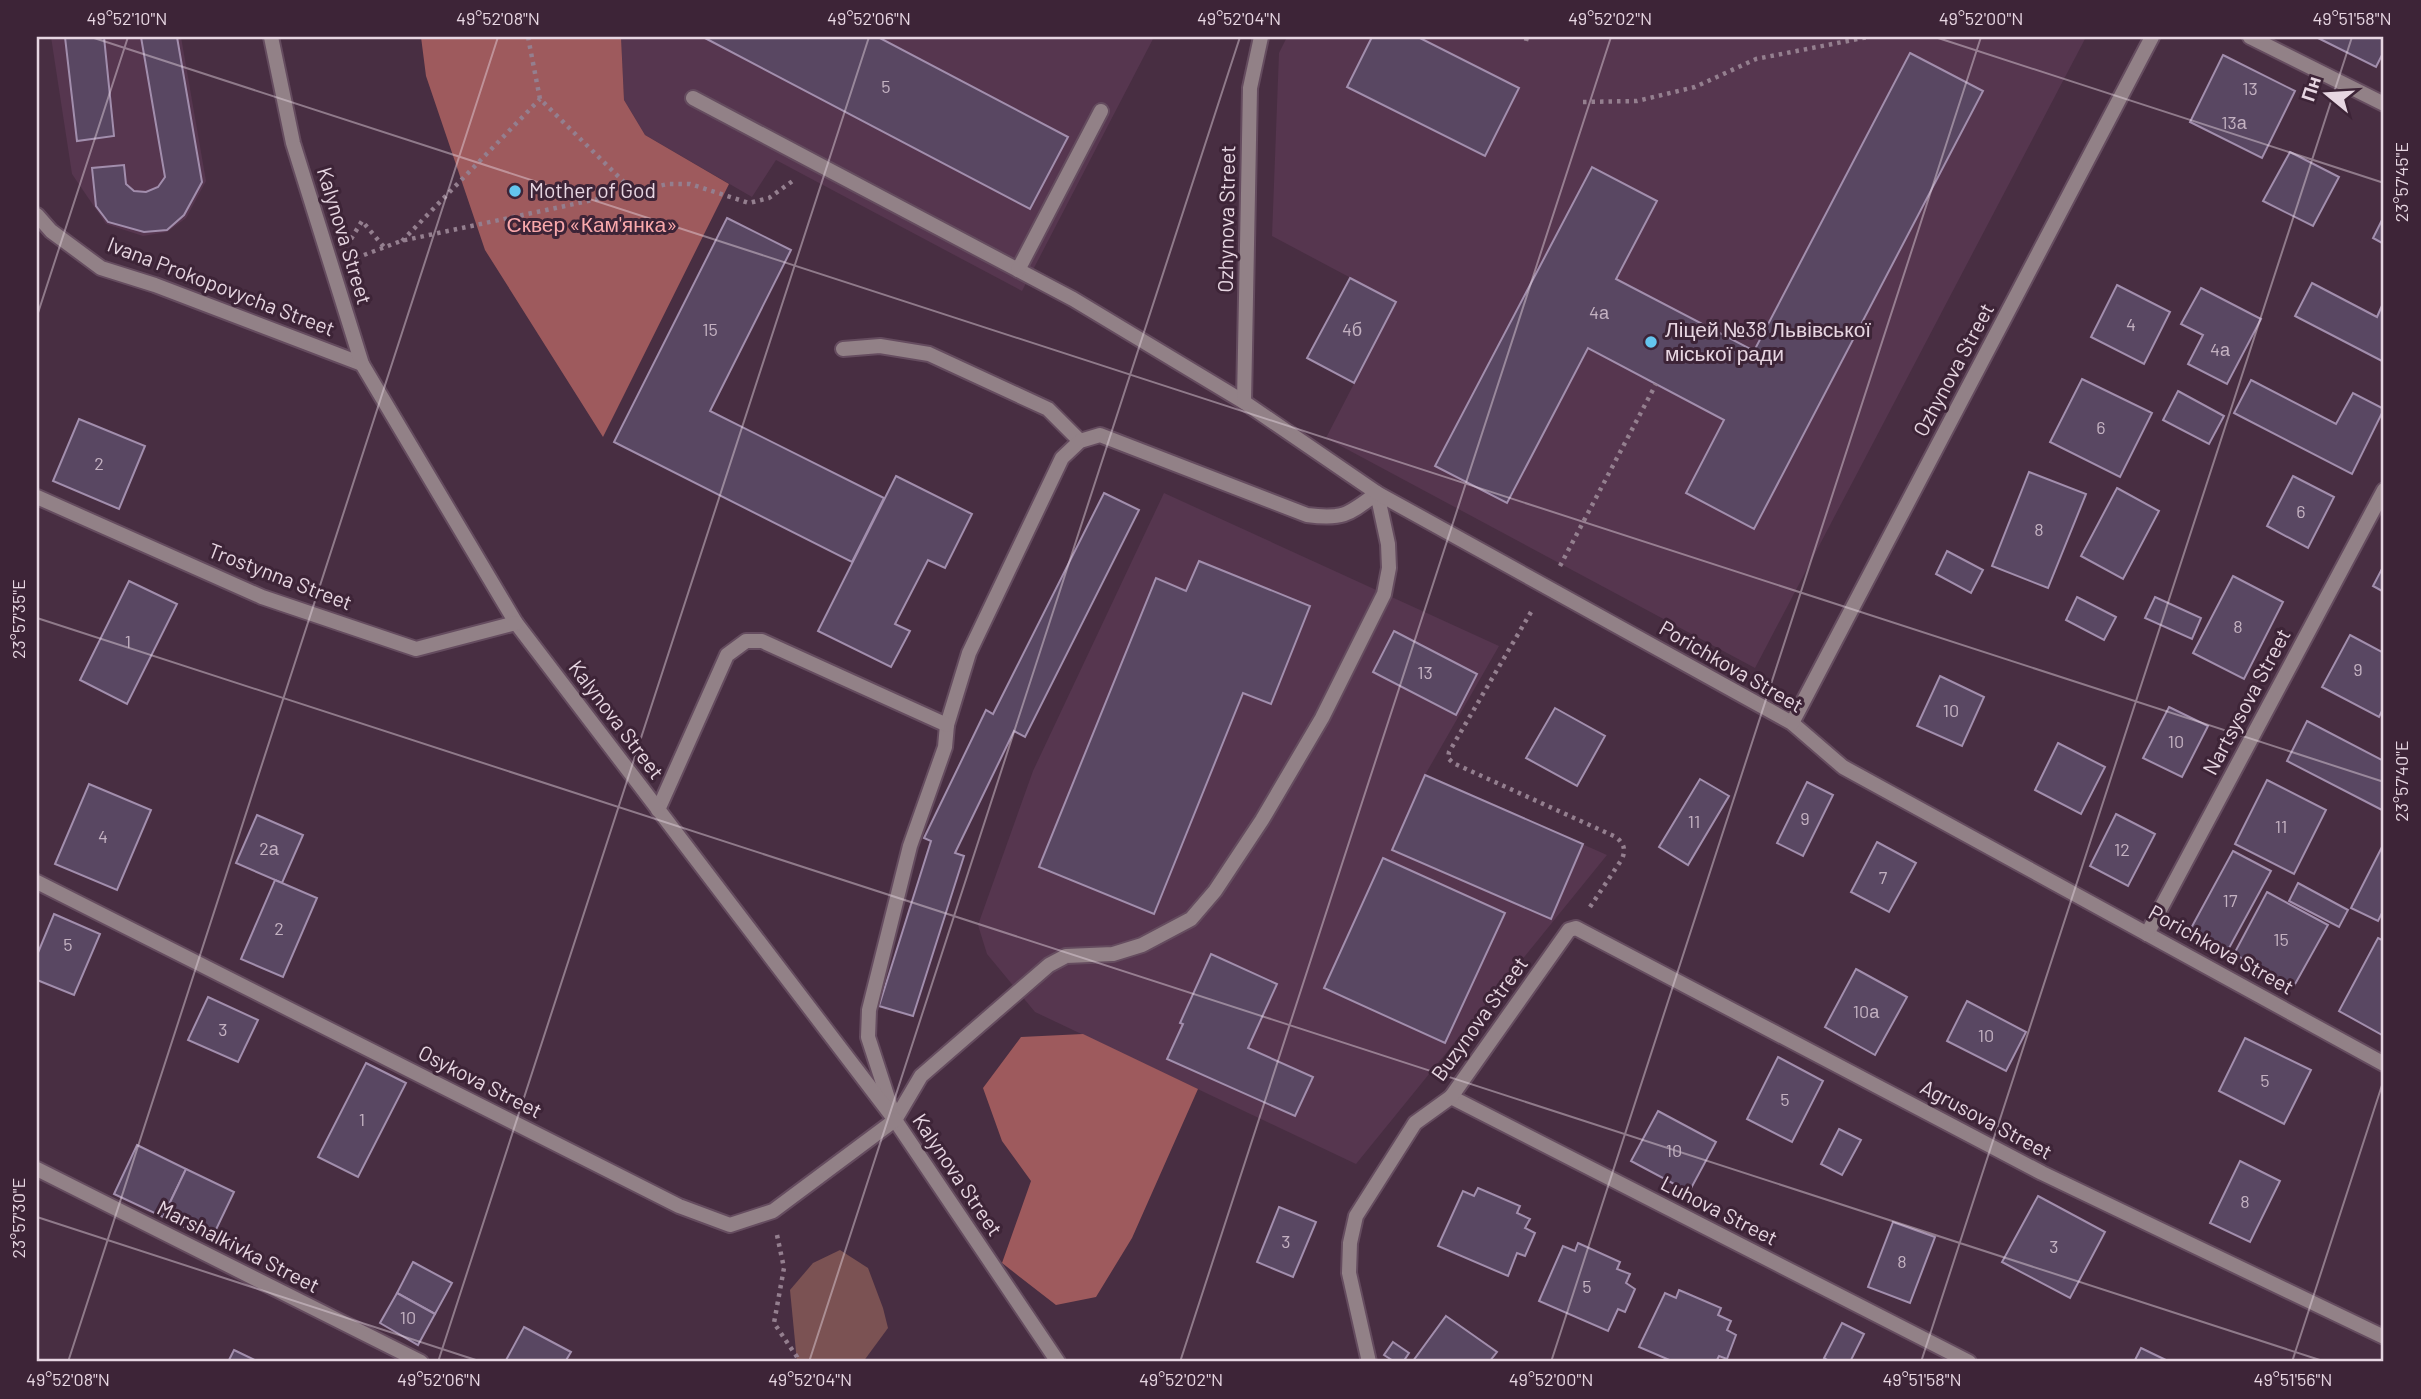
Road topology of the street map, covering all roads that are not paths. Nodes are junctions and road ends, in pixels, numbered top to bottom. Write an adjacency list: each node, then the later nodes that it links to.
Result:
1 (271, 37): 11 (street, Kalynova Street)
2 (1261, 37): 12 (street, Ozhynova Street)
3 (2152, 37): 18 (street, Ozhynova Street)
4 (2250, 37): 6 (street)
5 (693, 98): 9 (street, Porichkova Street)
6 (2384, 104)
7 (1101, 111): 9 (street)
8 (37, 215): 11 (street, Ivana Prokopovycha Street)
9 (1018, 270): 12 (street, Porichkova Street)
10 (842, 349): 13 (street)
11 (362, 363): 17 (street, Kalynova Street)
12 (1244, 402): 15 (street, Porichkova Street)
13 (1080, 441): 15 (street); 19 (street)
14 (2384, 491): 23 (street, Nartsysova Street)
15 (1377, 493): 18 (street, Porichkova Street); 26 (street)
16 (37, 497): 17 (street, Trostynna Street)
17 (516, 623): 20 (street, Kalynova Street)
18 (1792, 723): 23 (street, Porichkova Street)
19 (947, 725): 20 (street); 26 (street)
20 (658, 810): 26 (street, Kalynova Street)
21 (37, 882): 26 (street, Osykova Street)
22 (1576, 928): 25 (street, Buzynova Street); 28 (street, Agrusova Street)
23 (2147, 934): 24 (street, Porichkova Street)
24 (2384, 1064)
25 (1451, 1097): 31 (street, Buzynova Street); 32 (street, Luhova Street)
26 (895, 1120): 30 (street, Kalynova Street)
27 (37, 1169): 29 (street, Marshalkivka Street)
28 (2384, 1337)
29 (421, 1362)
30 (1058, 1362)
31 (1368, 1362)
32 (1969, 1362)

